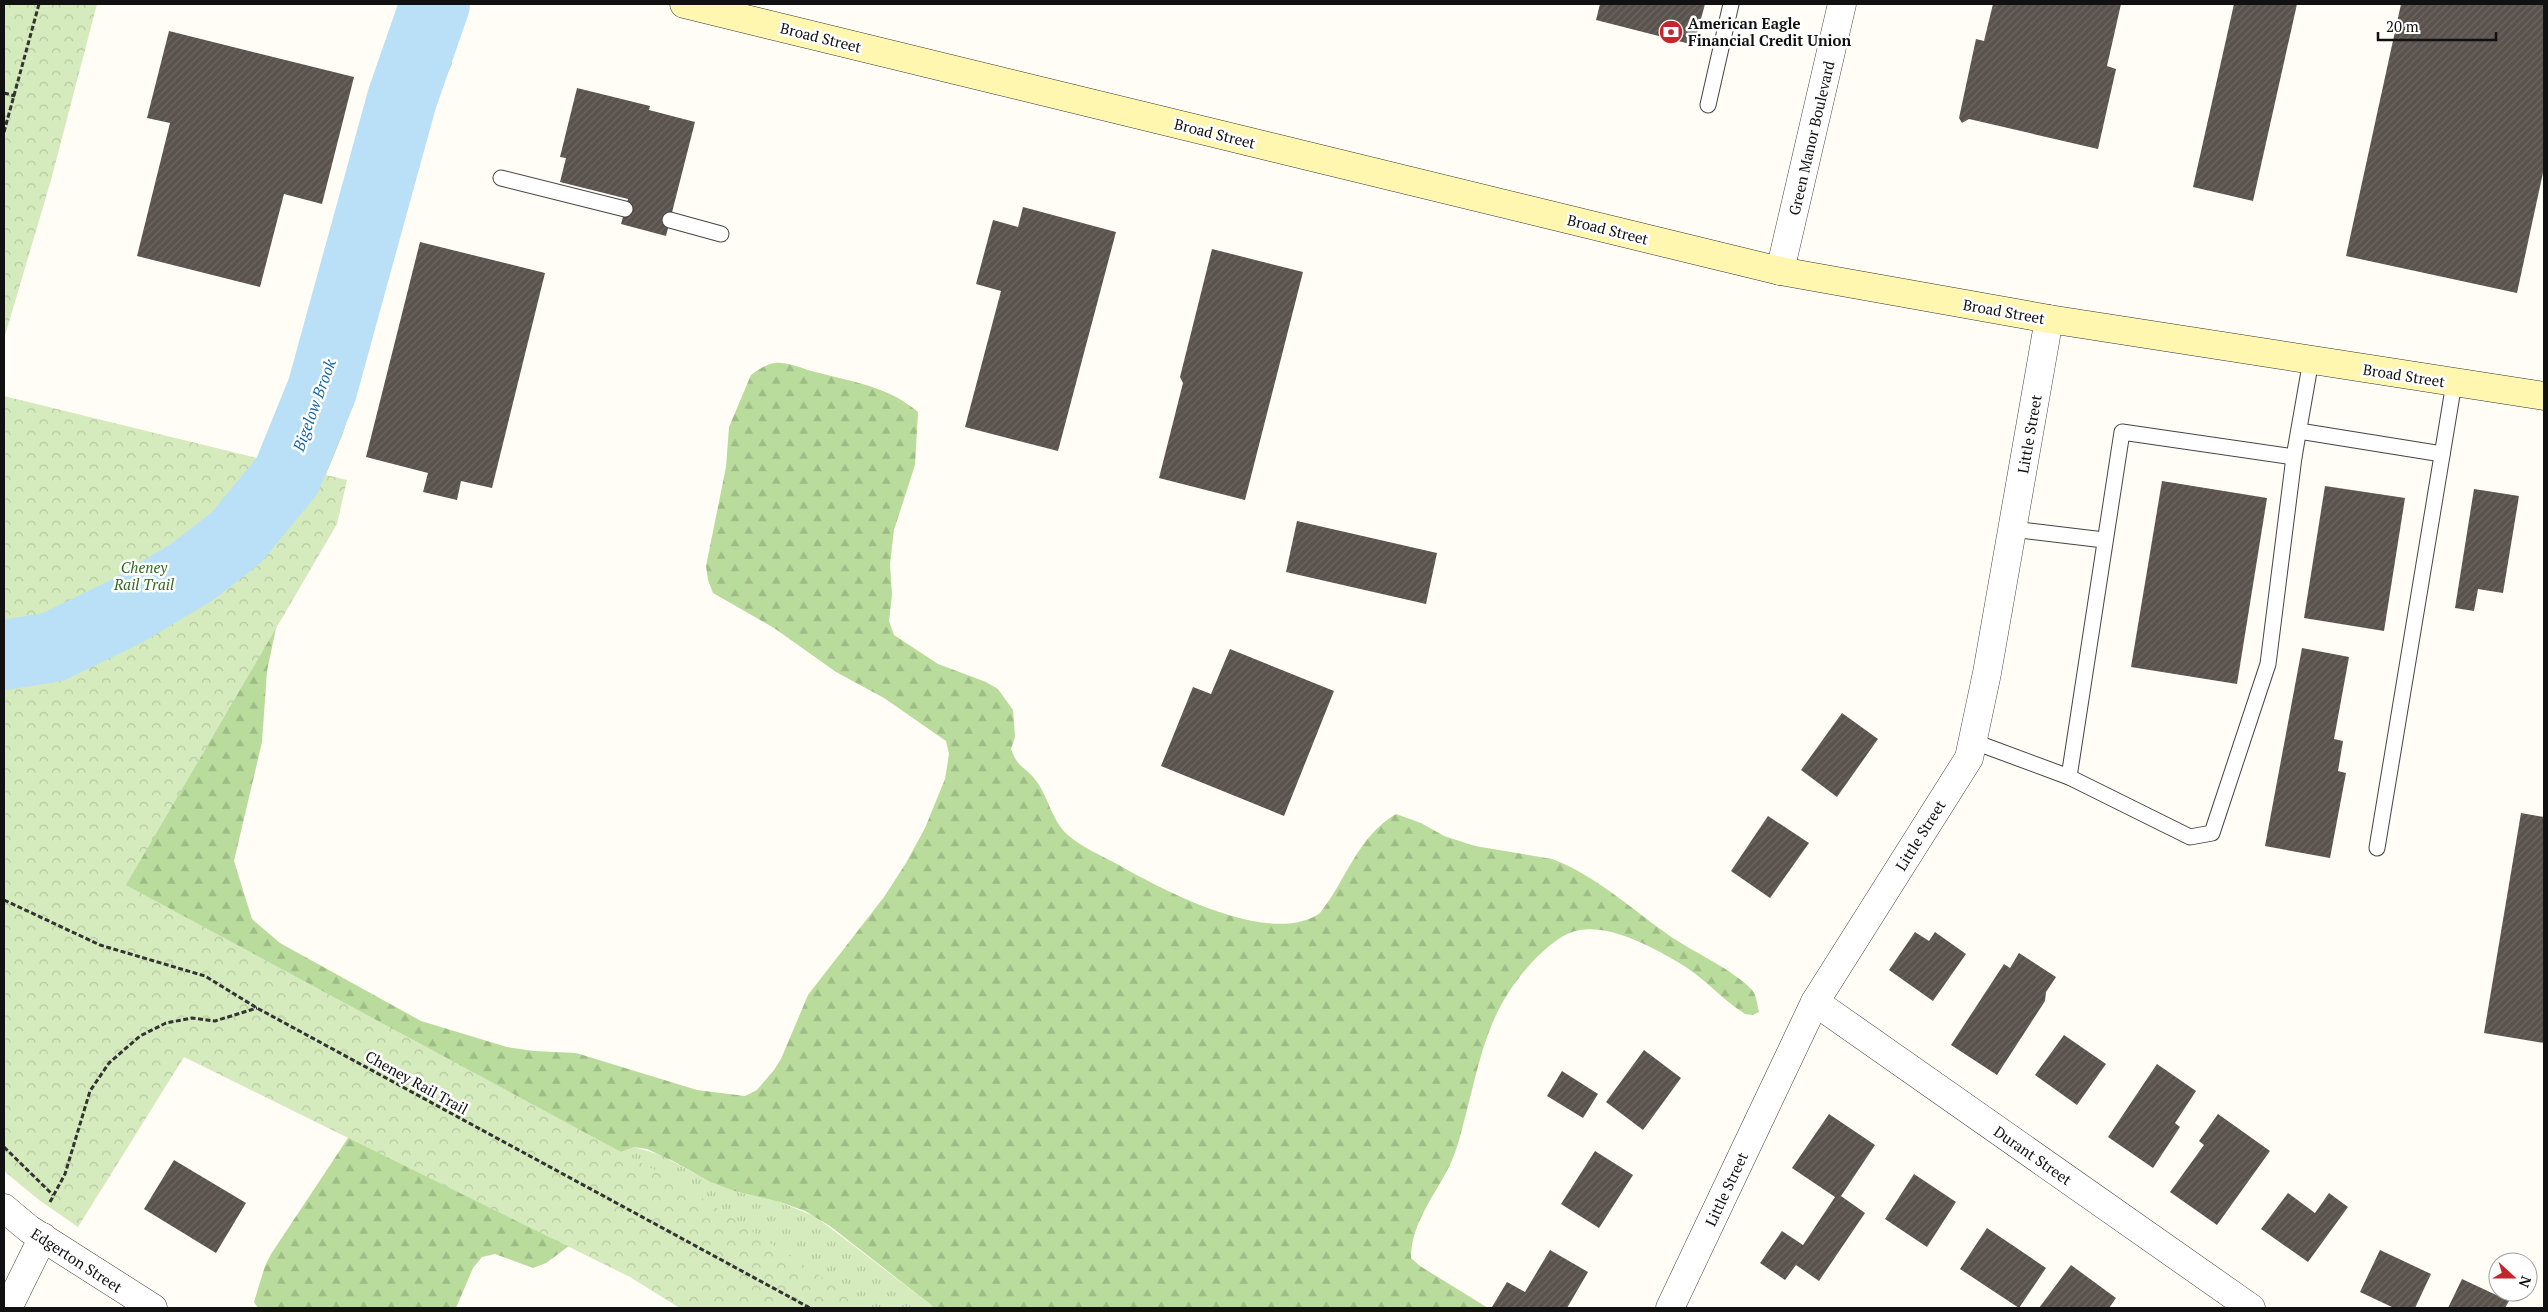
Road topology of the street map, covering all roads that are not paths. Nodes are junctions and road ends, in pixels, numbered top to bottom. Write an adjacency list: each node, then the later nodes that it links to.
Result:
1 (684, 4): 9 (main road, Broad Street)
2 (1731, 4): 4 (lane)
3 (1842, 4): 9 (street, Green Manor Boulevard)
4 (1708, 105)
5 (501, 178): 6 (lane)
6 (625, 209)
7 (670, 220): 8 (lane)
8 (721, 234)
9 (1780, 271): 10 (main road, Broad Street)
10 (2049, 319): 11 (main road, Broad Street); 17 (street, Little Street)
11 (2311, 360): 12 (main road, Broad Street); 14 (lane)
12 (2454, 383): 13 (main road, Broad Street); 15 (lane)
13 (2544, 396)
14 (2299, 432): 15 (lane); 16 (lane)
15 (2442, 454): 21 (lane)
16 (2294, 457): 18 (lane); 20 (lane)
17 (2012, 529): 18 (lane); 19 (street, Little Street)
18 (2104, 540): 20 (lane)
19 (1972, 741): 20 (lane); 22 (street, Little Street)
20 (2070, 777)
21 (2377, 848)
22 (1815, 1002): 27 (street, Little Street); 28 (street, Durant Street)
23 (4, 1208): 24 (street, Edgerton Street)
24 (43, 1237): 25 (street); 26 (street, Edgerton Street)
25 (8, 1308)
26 (153, 1308)
27 (1670, 1308)
28 (2251, 1308)

